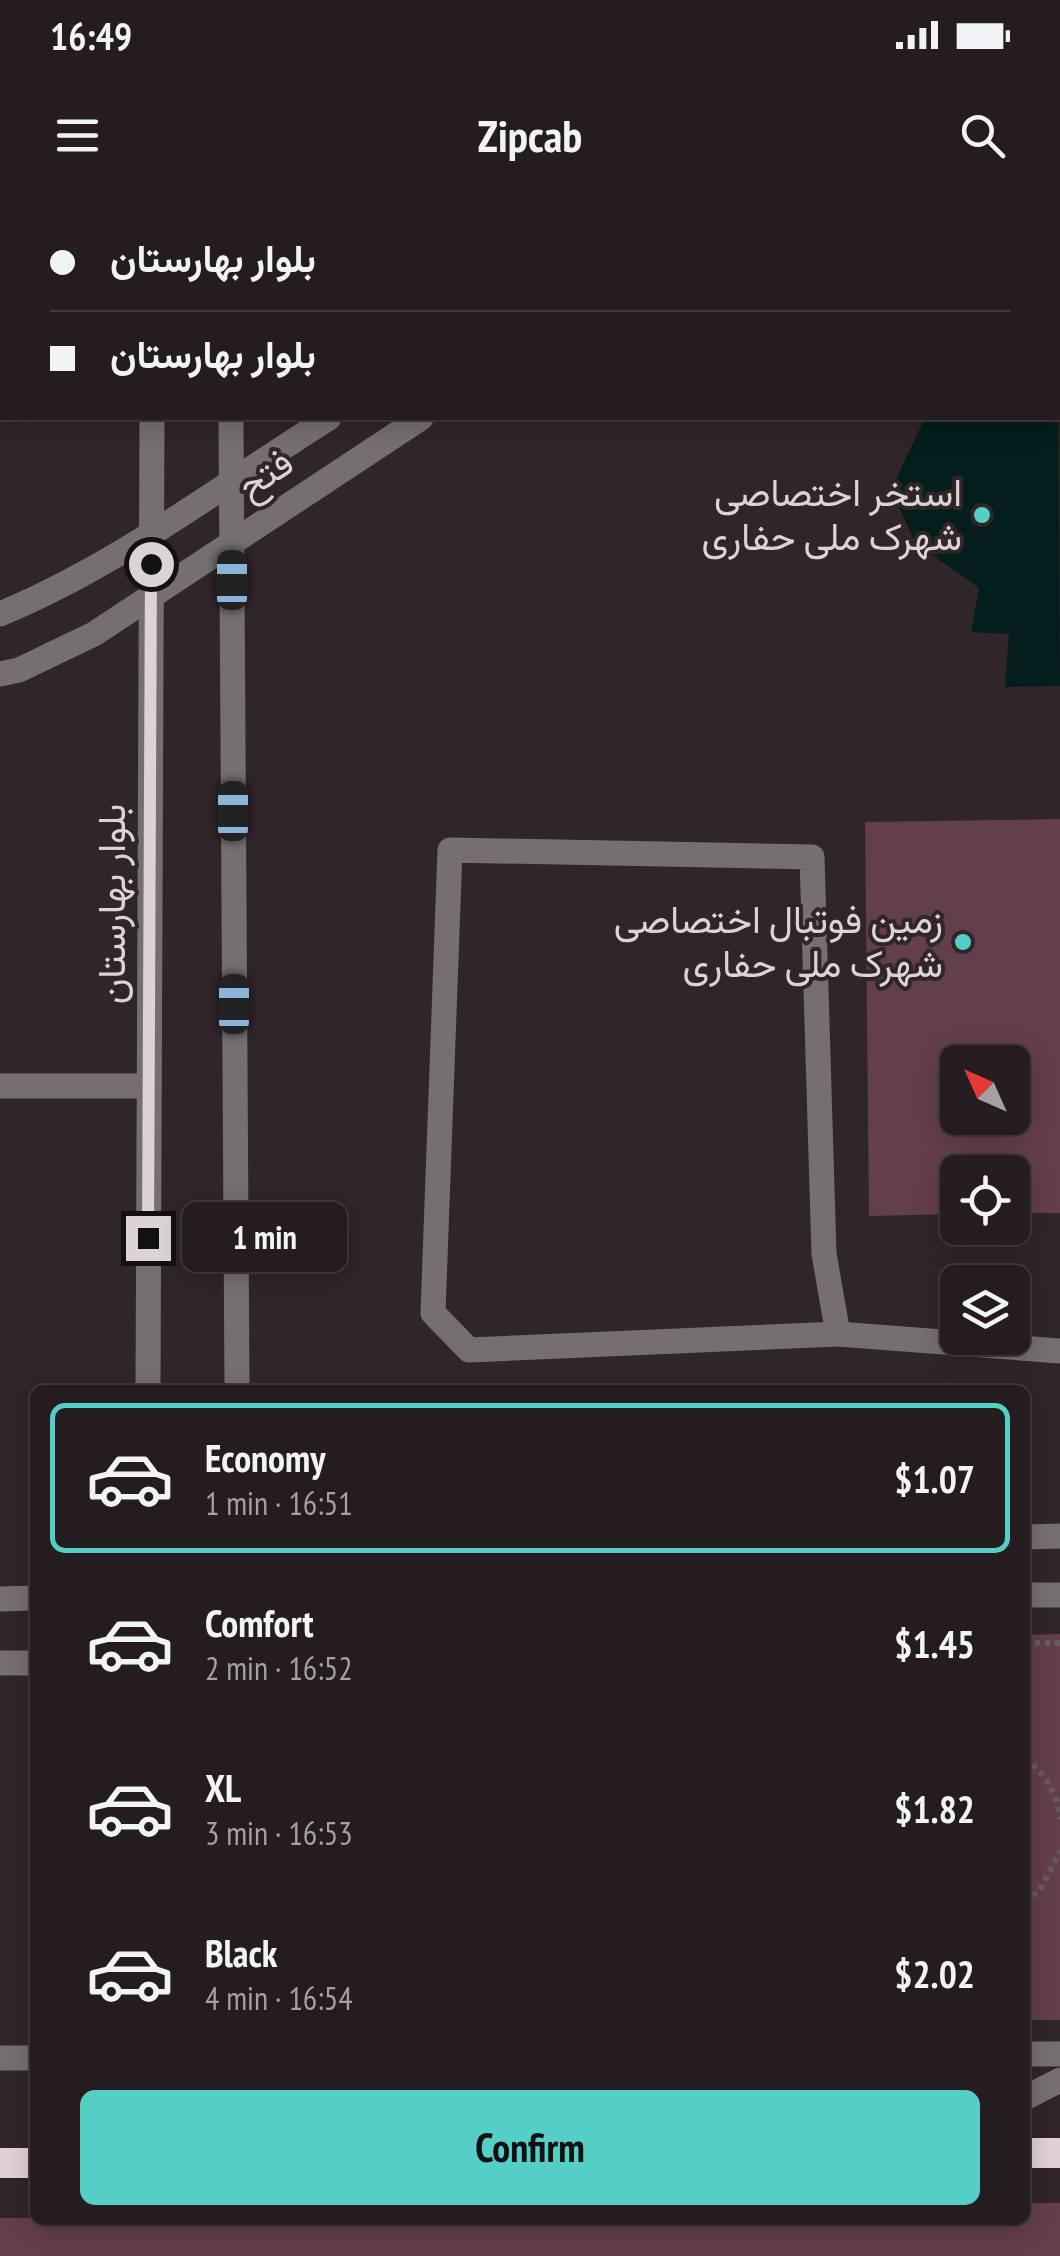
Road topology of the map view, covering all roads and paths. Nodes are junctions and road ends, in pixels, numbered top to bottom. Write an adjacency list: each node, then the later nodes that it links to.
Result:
1 (152, 420): 6 (street, بلوار بهارستان)
2 (230, 420): 5 (street)
3 (325, 420): 5 (street, فتح)
4 (418, 420): 7 (street, فتح)
5 (231, 480): 6 (street, فتح); 7 (street)
6 (152, 533): 8 (street, بلوار بهارستان); 9 (street, فتح)
7 (232, 541): 8 (street, فتح); 16 (street)
8 (151, 594): 10 (street, فتح); 12 (street, بلوار بهارستان)
9 (0, 614)
10 (0, 674)
11 (0, 1086): 12 (street)
12 (149, 1086): 15 (street, بلوار بهارستان)
13 (838, 1334): 13 (street); 14 (street)
14 (1060, 1351)
15 (148, 1385)
16 (237, 1385)
17 (1060, 1536): 18 (street)
18 (1030, 1537)
19 (1030, 1595): 20 (street)
20 (1060, 1595)
21 (30, 1598): 22 (street)
22 (0, 1599)
23 (1030, 1643): 24 (path)
24 (1060, 1643)
25 (0, 1663): 26 (street)
26 (30, 1663)
27 (1030, 1761): 28 (path)
28 (1060, 1820)
29 (1060, 1851): 30 (path)
30 (1030, 1898)
31 (1030, 2054): 32 (street)
32 (1060, 2054)
33 (0, 2058): 34 (street)
34 (30, 2058)
35 (1060, 2080): 36 (street)
36 (1030, 2095)
37 (1030, 2153): 38 (highway)
38 (1060, 2153)
39 (0, 2163): 40 (highway)
40 (30, 2163)

